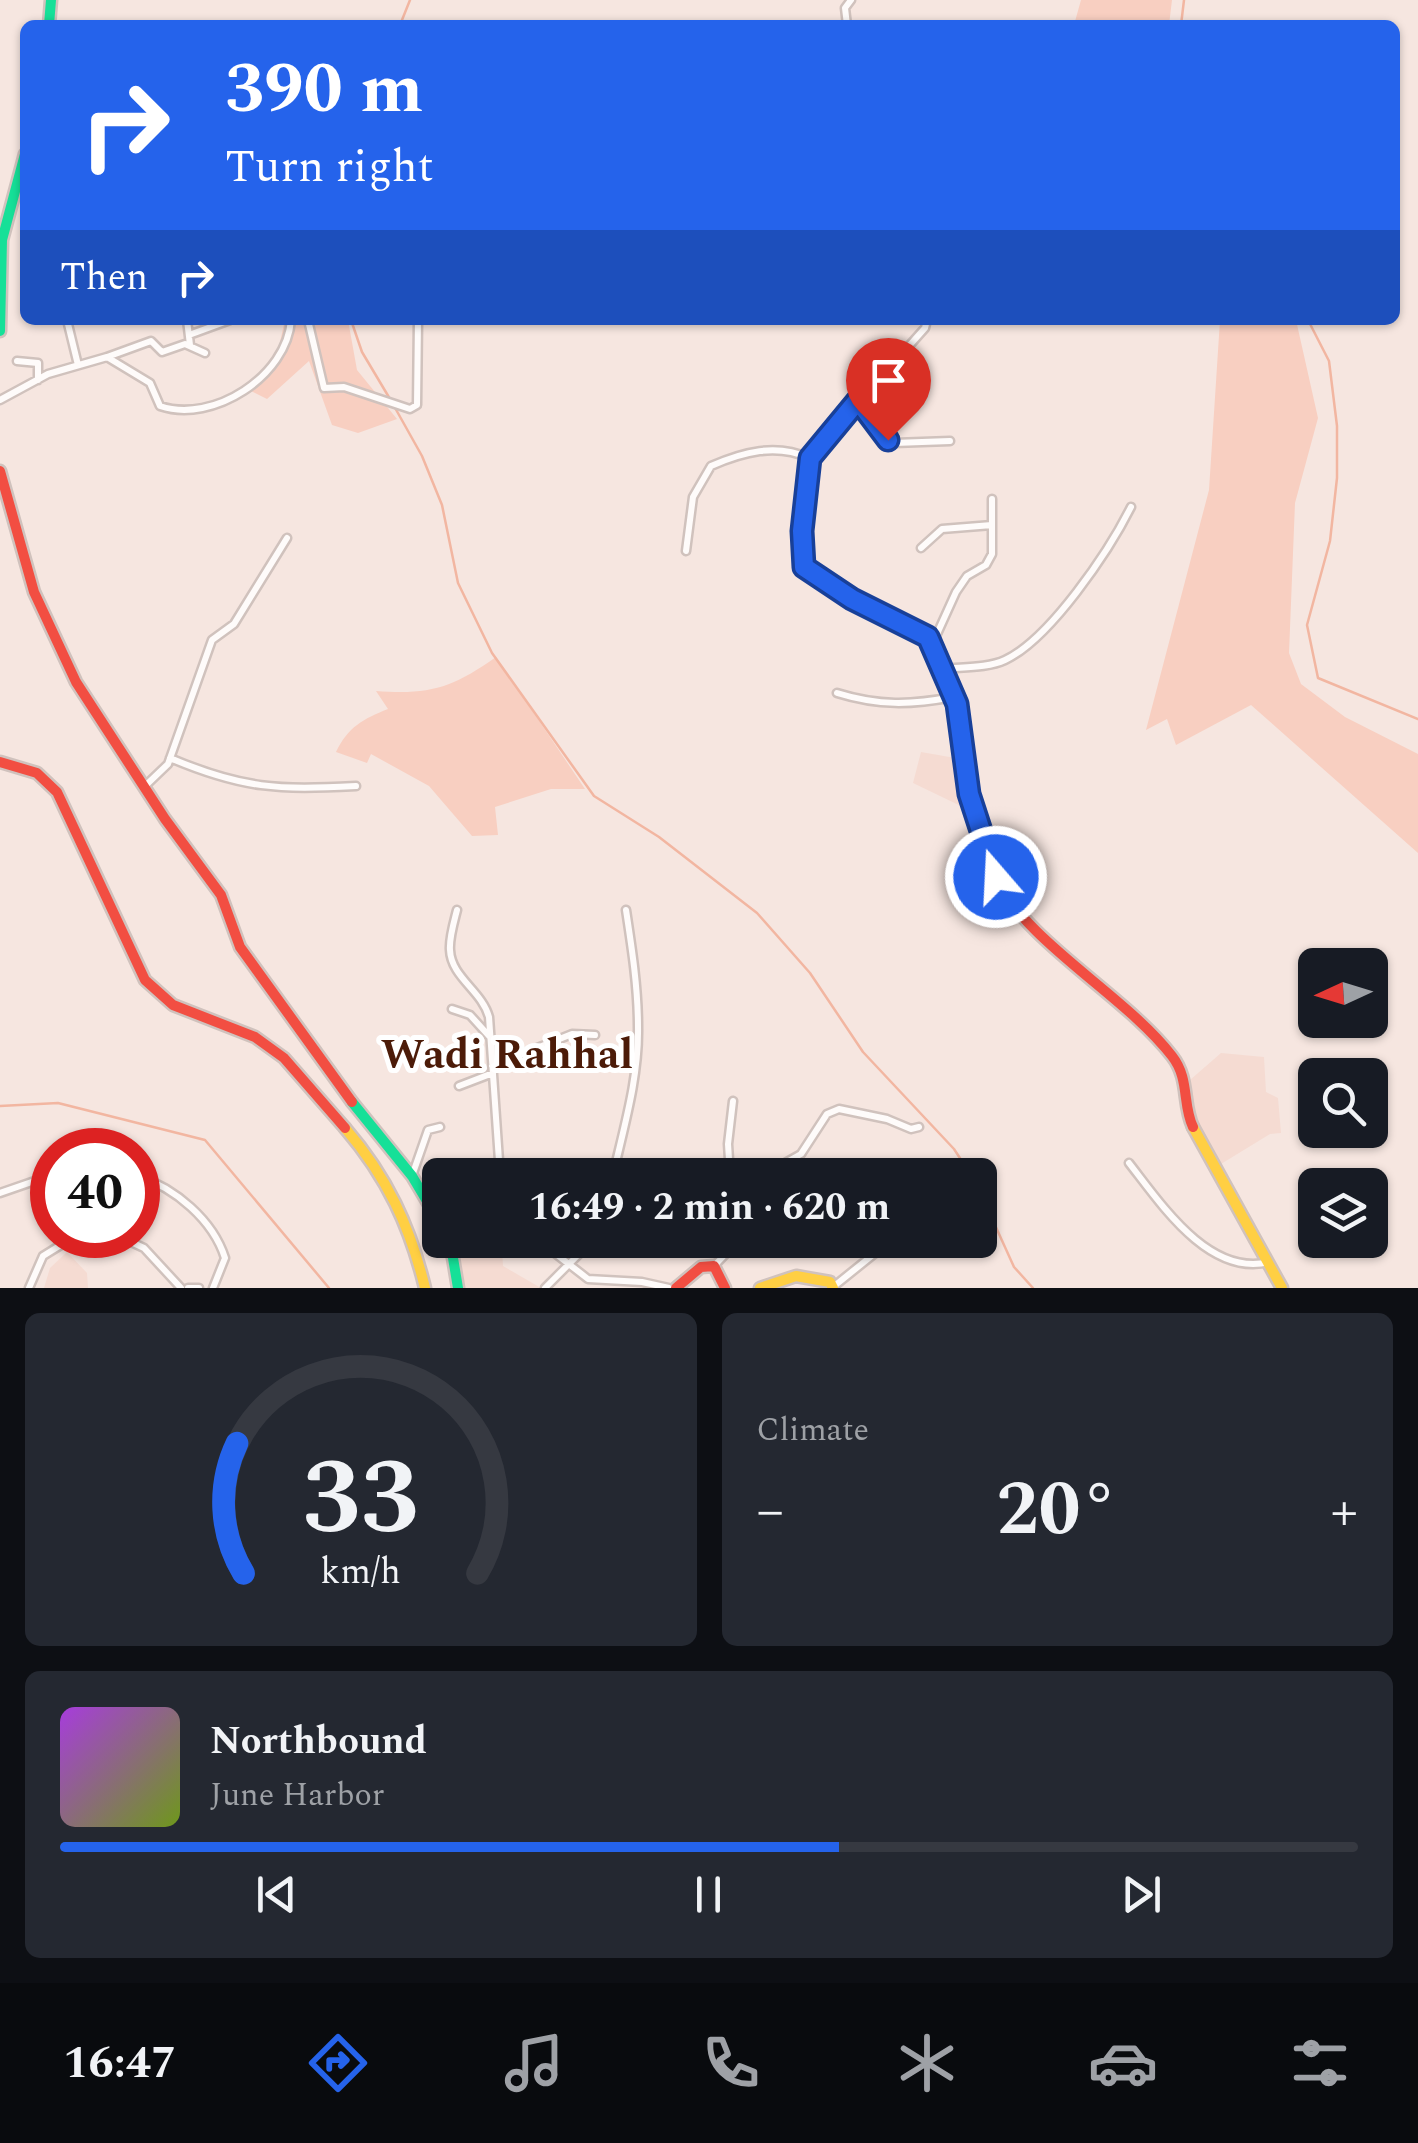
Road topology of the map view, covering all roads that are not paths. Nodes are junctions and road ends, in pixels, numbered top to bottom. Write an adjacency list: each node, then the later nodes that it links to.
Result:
1 (20, 171): 9 (street)
2 (68, 325): 15 (street)
3 (188, 325): 10 (street)
4 (216, 325): 10 (street)
5 (291, 325): 13 (street)
6 (309, 325): 7 (street)
7 (418, 325)
8 (926, 325): 18 (street)
9 (0, 330)
10 (189, 335): 11 (street)
11 (190, 345): 12 (street); 13 (street)
12 (205, 353)
13 (107, 357): 15 (street)
14 (18, 361): 16 (street)
15 (78, 366): 16 (street)
16 (38, 380): 17 (street)
17 (0, 400)
18 (858, 400): 19 (street); 20 (street)
19 (950, 441)
20 (810, 458): 27 (street); 28 (street)
21 (0, 471): 34 (street)
22 (992, 499): 24 (street)
23 (1132, 507): 29 (street)
24 (992, 525): 26 (street); 28 (street)
25 (288, 538): 32 (street)
26 (921, 548)
27 (686, 550)
28 (932, 646): 29 (street)
29 (944, 669): 31 (street)
30 (837, 693): 31 (street)
31 (954, 696): 63 (street)
32 (170, 758): 34 (street); 35 (street)
33 (0, 762): 70 (street)
34 (144, 786): 51 (street)
35 (356, 786)
36 (456, 910): 40 (street)
37 (626, 910): 47 (street)
38 (452, 1009): 40 (street)
39 (595, 1035): 41 (street)
40 (490, 1037): 41 (street)
41 (493, 1070): 42 (street); 46 (street)
42 (460, 1086)
43 (733, 1100): 48 (street)
44 (440, 1127): 51 (street)
45 (919, 1128): 49 (street)
46 (499, 1158)
47 (617, 1158)
48 (729, 1158)
49 (794, 1158)
50 (1129, 1163): 63 (street)
51 (412, 1176): 54 (street)
52 (30, 1183): 55 (street)
53 (160, 1186): 69 (street)
54 (422, 1193)
55 (0, 1194)
56 (43, 1258): 66 (street)
57 (154, 1258): 67 (street)
58 (453, 1258): 71 (street)
59 (561, 1258): 64 (street)
60 (575, 1258): 64 (street)
61 (722, 1258): 65 (street)
62 (869, 1258): 76 (street)
63 (1270, 1262): 77 (street)
64 (569, 1264): 72 (street); 73 (street)
65 (714, 1266): 73 (street); 74 (street)
66 (30, 1288)
67 (185, 1288): 68 (street)
68 (199, 1288)
69 (213, 1288)
70 (425, 1288)
71 (458, 1288)
72 (544, 1288)
73 (673, 1288)
74 (725, 1288)
75 (760, 1288): 76 (street)
76 (833, 1288)
77 (1282, 1288)

